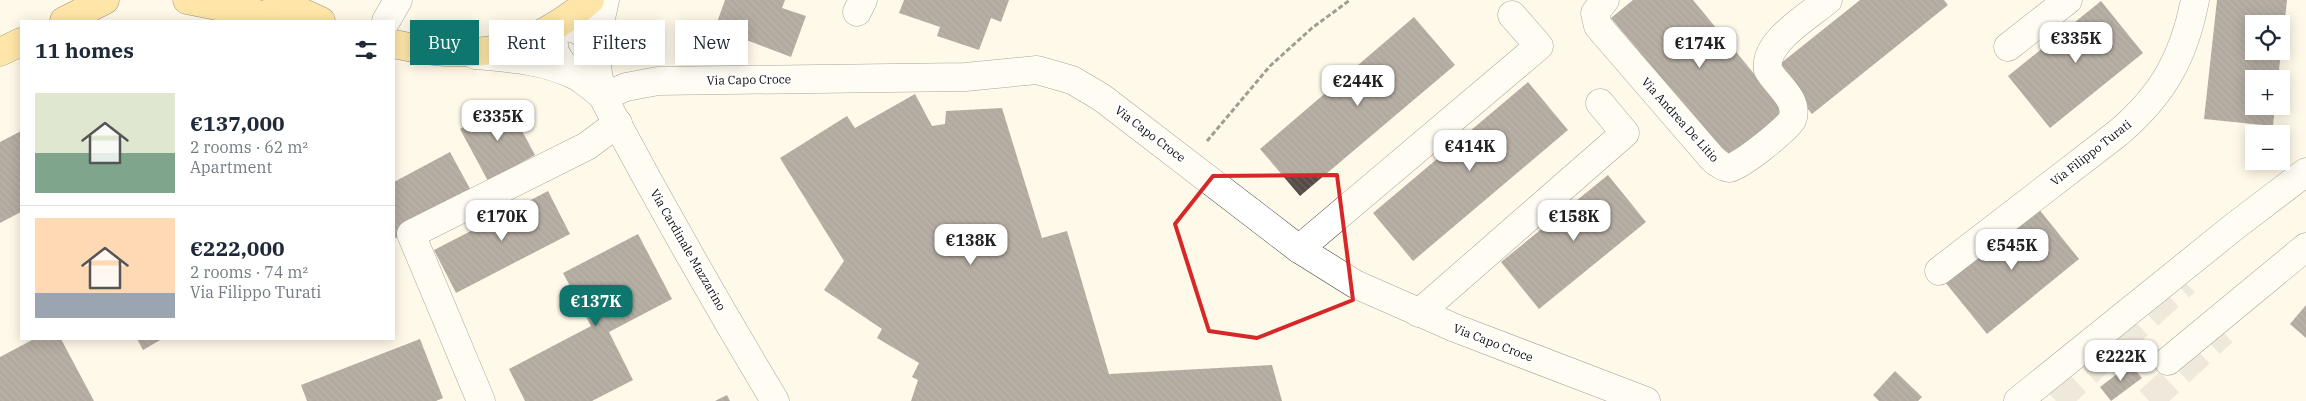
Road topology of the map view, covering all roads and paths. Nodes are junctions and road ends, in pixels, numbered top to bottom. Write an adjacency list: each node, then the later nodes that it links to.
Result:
1 (187, 0): 14 (main road)
2 (275, 0): 15 (main road)
3 (398, 0): 16 (street)
4 (590, 0): 17 (main road)
5 (606, 0): 25 (street, Via Cardinale Mazzarino)
6 (1350, 0): 29 (path)
7 (1605, 0): 8 (street, Via Andrea De Litio)
8 (1828, 0)
9 (2068, 0): 22 (street)
10 (2195, 0): 33 (street, Via Filippo Turati)
11 (106, 1): 13 (main road)
12 (1512, 14): 32 (street)
13 (66, 20)
14 (288, 20)
15 (320, 20)
16 (387, 20)
17 (564, 21)
18 (564, 28): 25 (street, Via Cardinale Mazzarino)
19 (20, 42): 23 (main road)
20 (395, 44): 21 (main road)
21 (410, 47)
22 (2008, 48)
23 (0, 52)
24 (479, 56): 25 (street)
25 (586, 69): 26 (street, Via Cardinale Mazzarino)
26 (603, 97): 28 (street, Via Cardinale Mazzarino); 29 (street, Via Capo Croce)
27 (1600, 103): 34 (street)
28 (618, 123): 36 (street); 37 (street, Via Cardinale Mazzarino)
29 (1190, 164): 32 (street, Via Capo Croce)
30 (2306, 172): 39 (street)
31 (2306, 247): 35 (street)
32 (1300, 249): 34 (street, Via Capo Croce)
33 (1939, 271)
34 (1419, 313): 38 (street, Via Capo Croce)
35 (2168, 362)
36 (481, 401)
37 (775, 401)
38 (1646, 401)
39 (2018, 401)

